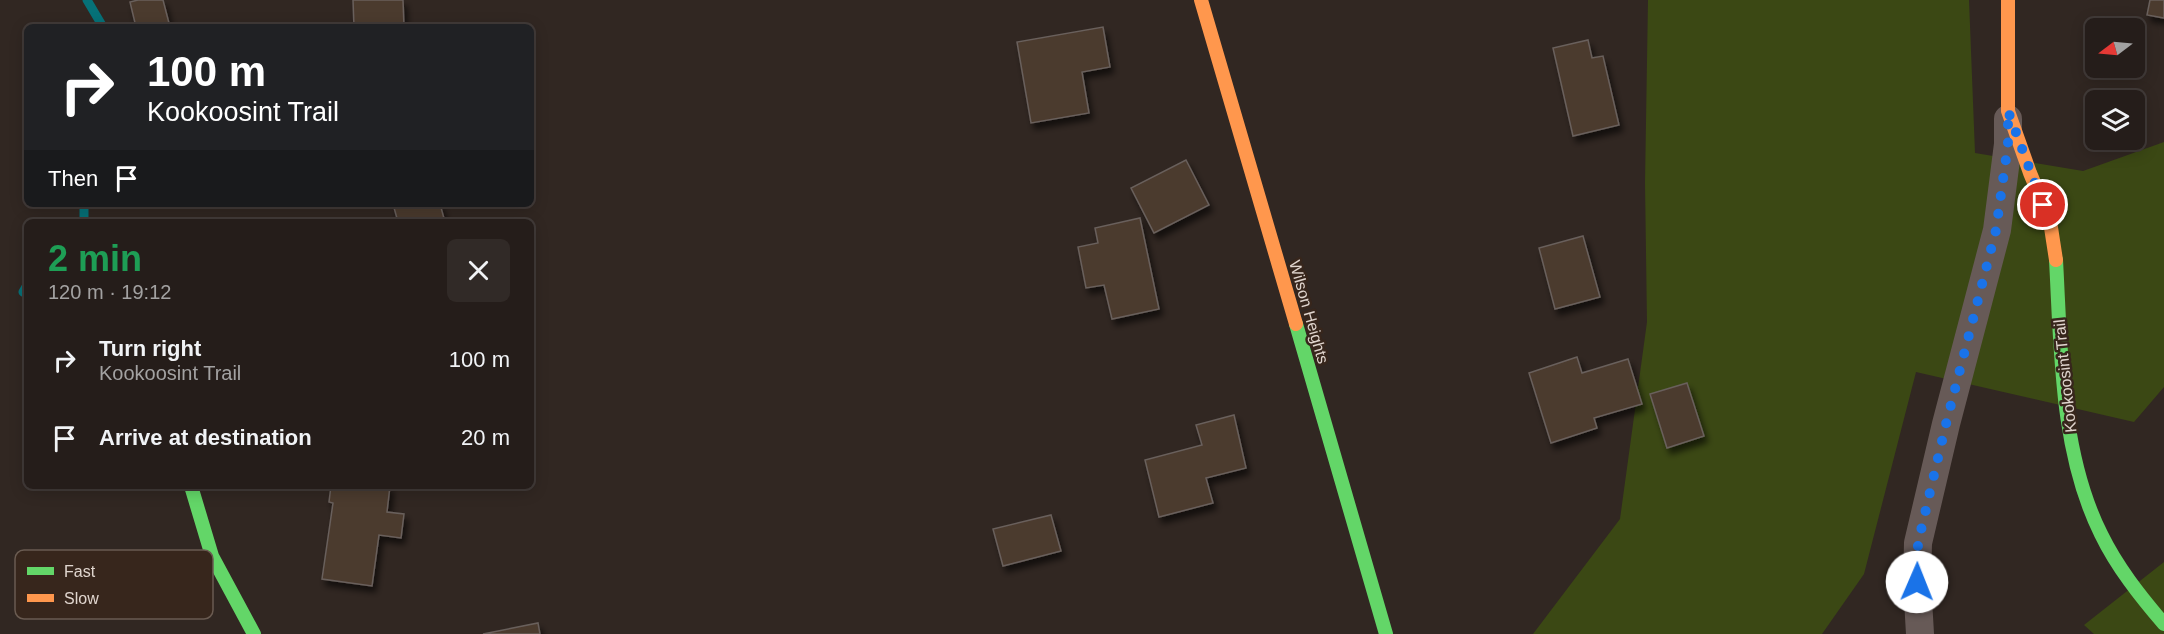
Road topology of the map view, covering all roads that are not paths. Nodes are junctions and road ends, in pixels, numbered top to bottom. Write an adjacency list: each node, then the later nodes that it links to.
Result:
1 (1201, 0): 9 (street, Wilson Heights)
2 (2007, 0): 3 (street, Kookoosint Trail)
3 (2008, 111): 7 (street, Kookoosint Trail); 10 (street, Kookoosint Trail)
4 (192, 489): 5 (street)
5 (210, 550)
6 (213, 558): 8 (street)
7 (2164, 624)
8 (254, 634)
9 (1386, 634)
10 (1920, 634)

